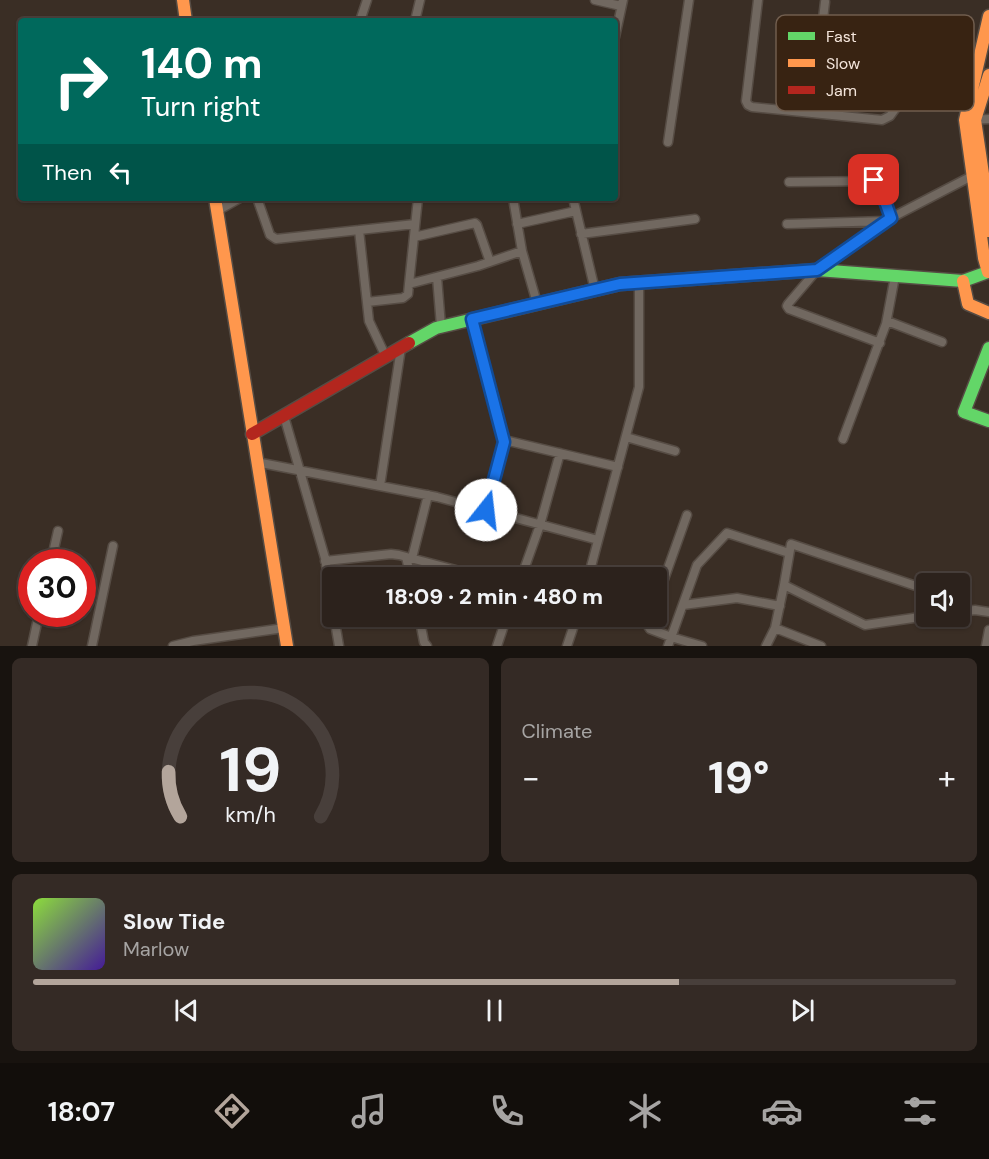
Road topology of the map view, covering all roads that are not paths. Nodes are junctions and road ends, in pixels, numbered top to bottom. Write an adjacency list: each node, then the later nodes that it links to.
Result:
1 (183, 0): 11 (main road)
2 (367, 0): 12 (street)
3 (420, 0): 13 (street)
4 (595, 0): 8 (street)
5 (689, 0): 25 (street)
6 (758, 0): 19 (street)
7 (825, 2): 9 (street)
8 (622, 3): 14 (street)
9 (824, 15)
10 (989, 16): 15 (main road)
11 (186, 18)
12 (361, 18)
13 (416, 18)
14 (618, 22)
15 (985, 49): 17 (main road)
16 (974, 63): 17 (street)
17 (978, 63): 18 (main road)
18 (983, 82): 24 (main road)
19 (776, 109)
20 (792, 111): 22 (street)
21 (894, 111): 22 (street)
22 (812, 113)
23 (989, 119): 24 (street)
24 (970, 124): 26 (main road)
25 (668, 142)
26 (981, 174): 35 (street); 40 (main road); 46 (main road)
27 (789, 182): 35 (street)
28 (258, 201): 39 (street)
29 (418, 201): 36 (street)
30 (513, 201): 37 (street)
31 (574, 201): 33 (street)
32 (216, 204): 66 (main road)
33 (576, 212): 37 (street); 41 (street)
34 (695, 219): 41 (street)
35 (888, 219): 38 (street); 45 (street)
36 (415, 224): 39 (street); 42 (street)
37 (517, 224): 43 (street)
38 (787, 224)
39 (359, 230): 53 (street)
40 (989, 231)
41 (581, 234): 52 (street)
42 (414, 237): 44 (street); 51 (street)
43 (522, 251): 44 (street); 54 (street)
44 (490, 262): 48 (street)
45 (817, 270): 47 (main road); 50 (main road); 60 (street)
46 (988, 271): 49 (main road)
47 (895, 276): 49 (main road); 57 (street)
48 (437, 277): 51 (street); 58 (street)
49 (963, 281): 55 (main road)
50 (639, 283): 52 (main road); 67 (street)
51 (409, 284): 53 (street)
52 (595, 290): 54 (main road)
53 (367, 302): 63 (street)
54 (537, 303): 56 (main road)
55 (989, 314)
56 (472, 319): 58 (main road); 69 (street)
57 (887, 321): 59 (street); 60 (street)
58 (441, 327): 61 (main road)
59 (942, 342)
60 (880, 343): 68 (street)
61 (401, 348): 63 (main road); 75 (street)
62 (989, 348): 65 (main road)
63 (386, 357): 64 (main road)
64 (284, 416): 66 (main road); 74 (street)
65 (989, 421)
66 (252, 435): 72 (main road)
67 (626, 436): 70 (street); 73 (street)
68 (843, 439)
69 (504, 440): 71 (street); 77 (street)
70 (675, 451)
71 (560, 453): 73 (street); 79 (street)
72 (256, 462): 74 (street); 106 (main road)
73 (618, 467): 81 (street)
74 (299, 470): 75 (street); 86 (street)
75 (380, 486): 76 (street)
76 (428, 495): 77 (street); 85 (street)
77 (486, 510): 79 (street)
78 (687, 514): 92 (street)
79 (540, 525): 81 (street); 90 (street)
80 (58, 531): 83 (street)
81 (598, 540): 91 (street)
82 (113, 546): 111 (street)
83 (54, 549)
84 (789, 554): 93 (street); 94 (street); 95 (street)
85 (409, 557): 86 (street); 88 (street); 89 (street)
86 (325, 561): 87 (street)
87 (326, 567)
88 (410, 567)
89 (446, 567)
90 (525, 567)
91 (591, 567)
92 (667, 571)
93 (784, 585): 96 (street); 99 (street)
94 (916, 586)
95 (683, 605): 96 (street); 109 (street)
96 (780, 606): 107 (street)
97 (970, 611): 98 (street)
98 (989, 612)
99 (916, 617)
100 (36, 627): 110 (street)
101 (336, 627): 114 (street)
102 (421, 627): 115 (street)
103 (503, 627): 116 (street)
104 (574, 627): 117 (street)
105 (649, 627): 109 (street)
106 (284, 628): 112 (street); 113 (main road)
107 (775, 628): 119 (street); 120 (street)
108 (989, 630): 121 (street)
109 (670, 642): 118 (street)
110 (32, 646)
111 (92, 646)
112 (173, 646)
113 (287, 646)
114 (339, 646)
115 (427, 646)
116 (497, 646)
117 (567, 646)
118 (702, 646)
119 (766, 646)
120 (820, 646)
121 (986, 646)

